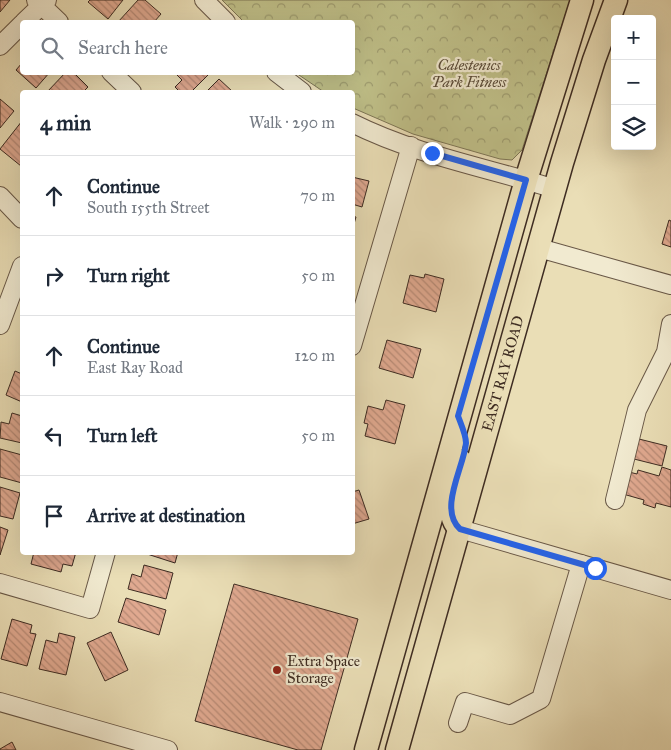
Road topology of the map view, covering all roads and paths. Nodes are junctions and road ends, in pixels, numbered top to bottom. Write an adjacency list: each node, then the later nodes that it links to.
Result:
1 (204, 0): 7 (street)
2 (582, 0): 16 (main road, EAST RAY ROAD)
3 (616, 0): 17 (main road, EAST RAY ROAD)
4 (42, 2): 5 (street); 6 (street)
5 (26, 20)
6 (57, 20)
7 (224, 20)
8 (20, 26): 9 (street)
9 (0, 46)
10 (114, 75): 12 (street)
11 (280, 75): 13 (street)
12 (130, 90)
13 (299, 90)
14 (355, 125): 15 (street)
15 (411, 146): 16 (street); 25 (street)
16 (526, 180): 17 (street); 27 (main road, EAST RAY ROAD)
17 (555, 189): 20 (main road, EAST RAY ROAD)
18 (0, 196): 19 (street)
19 (20, 217)
20 (539, 248): 22 (street); 29 (main road, EAST RAY ROAD)
21 (20, 271): 24 (street)
22 (671, 285)
23 (671, 324): 26 (street)
24 (0, 325)
25 (355, 336)
26 (669, 352): 28 (street)
27 (458, 416): 29 (main road); 38 (main road, EAST RAY ROAD)
28 (615, 500)
29 (460, 529): 31 (street); 39 (main road, EAST RAY ROAD)
30 (105, 555): 32 (street)
31 (581, 564): 33 (street); 35 (street)
32 (0, 583)
33 (671, 590)
34 (0, 702): 36 (street)
35 (458, 722)
36 (148, 747): 37 (street)
37 (168, 750)
38 (366, 750)
39 (397, 750)

